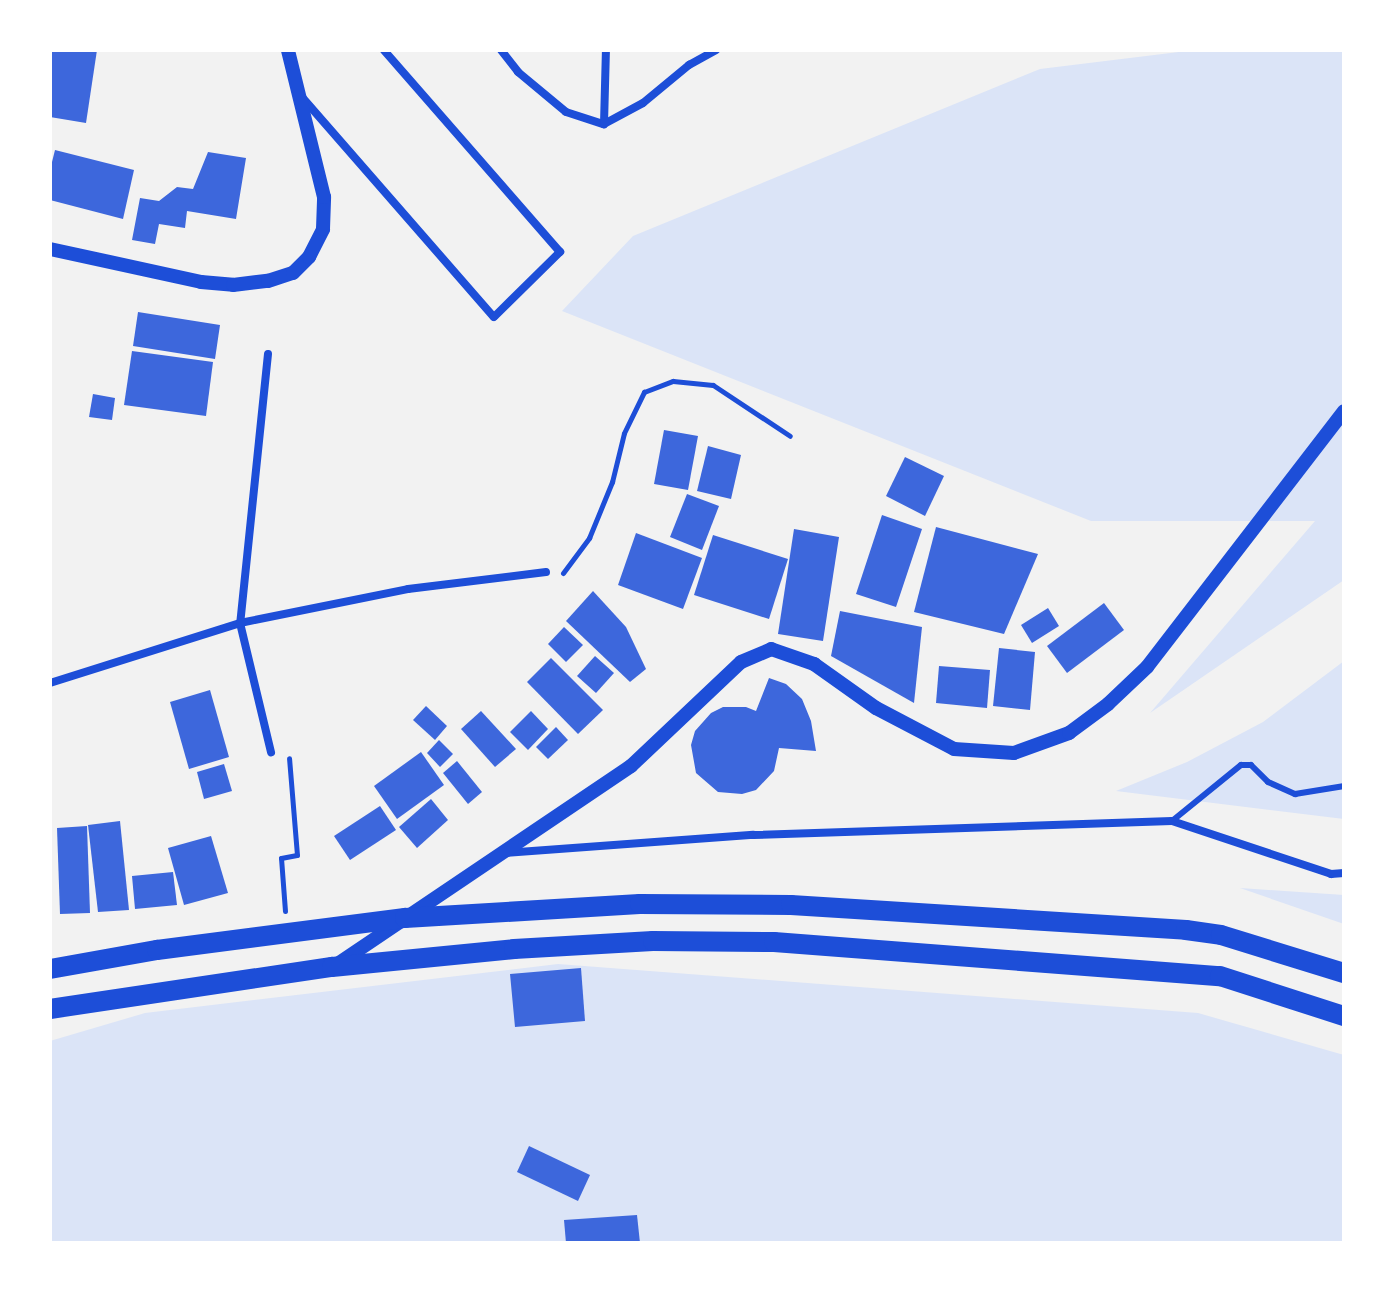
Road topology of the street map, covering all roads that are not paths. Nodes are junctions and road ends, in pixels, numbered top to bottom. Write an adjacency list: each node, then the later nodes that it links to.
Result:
1 (288, 50): 6 (street)
2 (384, 50): 6 (street)
3 (501, 50): 7 (street)
4 (606, 50): 7 (street)
5 (716, 50): 7 (street)
6 (298, 92): 8 (street)
7 (604, 124)
8 (50, 249)
9 (268, 354): 12 (street)
10 (1344, 411): 17 (street)
11 (546, 572): 12 (street)
12 (240, 623): 13 (street); 14 (street)
13 (50, 683)
14 (271, 752)
15 (1344, 786): 16 (lane)
16 (1172, 821): 17 (street); 18 (street)
17 (498, 853): 19 (street)
18 (1344, 873)
19 (405, 918): 20 (street); 21 (main road); 22 (main road)
20 (332, 967): 23 (main road); 24 (main road)
21 (50, 969)
22 (1344, 973)
23 (50, 1009)
24 (1344, 1016)

